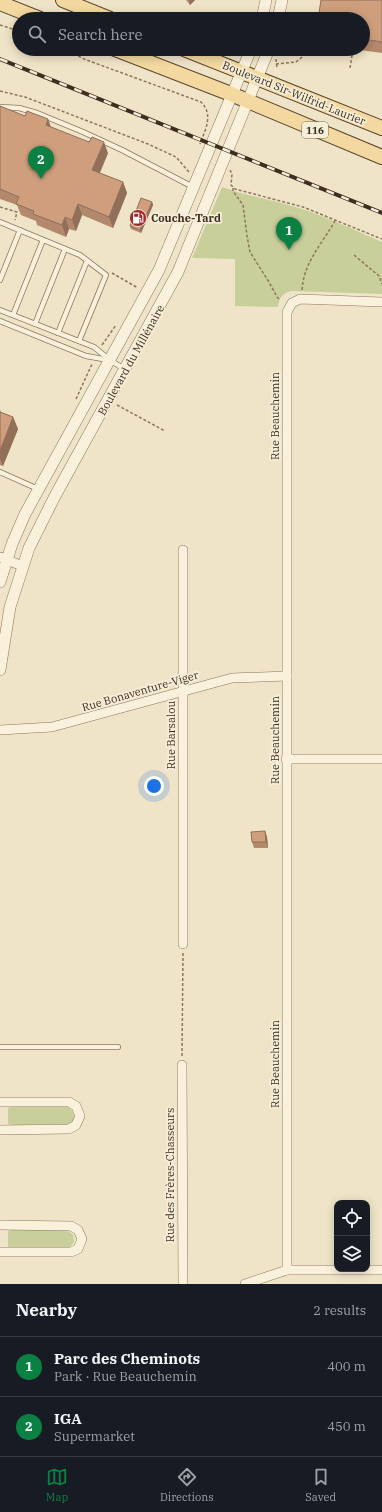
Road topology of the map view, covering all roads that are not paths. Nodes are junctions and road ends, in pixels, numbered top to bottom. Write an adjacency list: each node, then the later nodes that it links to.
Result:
1 (62, 0): 6 (main road)
2 (266, 0): 7 (street)
3 (282, 0): 8 (street)
4 (0, 3): 5 (main road)
5 (22, 12)
6 (92, 12)
7 (263, 12)
8 (279, 12)
9 (133, 56): 15 (main road, 116)
10 (202, 56): 13 (main road, Boulevard Sir-Wilfrid-Laurier / 116)
11 (248, 56): 13 (street, Boulevard du Millénaire)
12 (266, 56): 14 (street, Boulevard du Millénaire)
13 (241, 71): 14 (main road, Boulevard Sir-Wilfrid-Laurier / 116); 15 (street, Boulevard du Millénaire)
14 (258, 78): 16 (street, Boulevard du Millénaire); 18 (main road, Boulevard Sir-Wilfrid-Laurier / 116)
15 (231, 94): 16 (main road, 116); 20 (street, Boulevard du Millénaire)
16 (248, 102): 19 (main road, 116); 35 (street, Boulevard du Millénaire)
17 (0, 107): 20 (lane)
18 (382, 128)
19 (382, 157)
20 (193, 188): 34 (street, Boulevard du Millénaire)
21 (0, 222): 22 (lane)
22 (20, 230): 23 (lane); 26 (lane)
23 (43, 240): 24 (lane); 29 (lane)
24 (65, 249): 25 (lane); 31 (lane)
25 (87, 262): 32 (lane); 33 (lane)
26 (0, 280)
27 (382, 302): 43 (street, Rue Beauchemin)
28 (0, 310): 29 (lane)
29 (13, 315): 31 (lane)
30 (0, 321): 34 (lane)
31 (36, 324): 32 (lane)
32 (58, 333): 33 (lane)
33 (79, 342): 34 (lane)
34 (110, 360): 35 (lane); 37 (street, Boulevard du Millénaire)
35 (126, 369): 40 (street, Boulevard du Millénaire)
36 (0, 472): 37 (lane)
37 (38, 489): 39 (street, Boulevard du Millénaire)
38 (183, 550): 44 (street, Rue Barsalou)
39 (3, 558): 40 (street); 41 (street, Boulevard du Millénaire)
40 (22, 566): 42 (street, Boulevard du Millénaire)
41 (0, 582)
42 (0, 670)
43 (287, 676): 44 (street, Rue Bonaventure-Viger); 46 (street, Rue Beauchemin)
44 (183, 691): 45 (street, Rue Bonaventure-Viger); 48 (street, Rue Barsalou)
45 (0, 730)
46 (286, 759): 47 (street); 56 (street, Rue Beauchemin)
47 (382, 759)
48 (183, 944)
49 (0, 1047): 50 (lane)
50 (118, 1047)
51 (182, 1066): 58 (street, Rue des Frères-Chasseurs)
52 (0, 1102): 53 (street)
53 (0, 1130)
54 (0, 1225): 55 (street)
55 (0, 1252)
56 (287, 1270): 57 (street); 59 (street)
57 (382, 1270)
58 (183, 1284)
59 (245, 1284)

